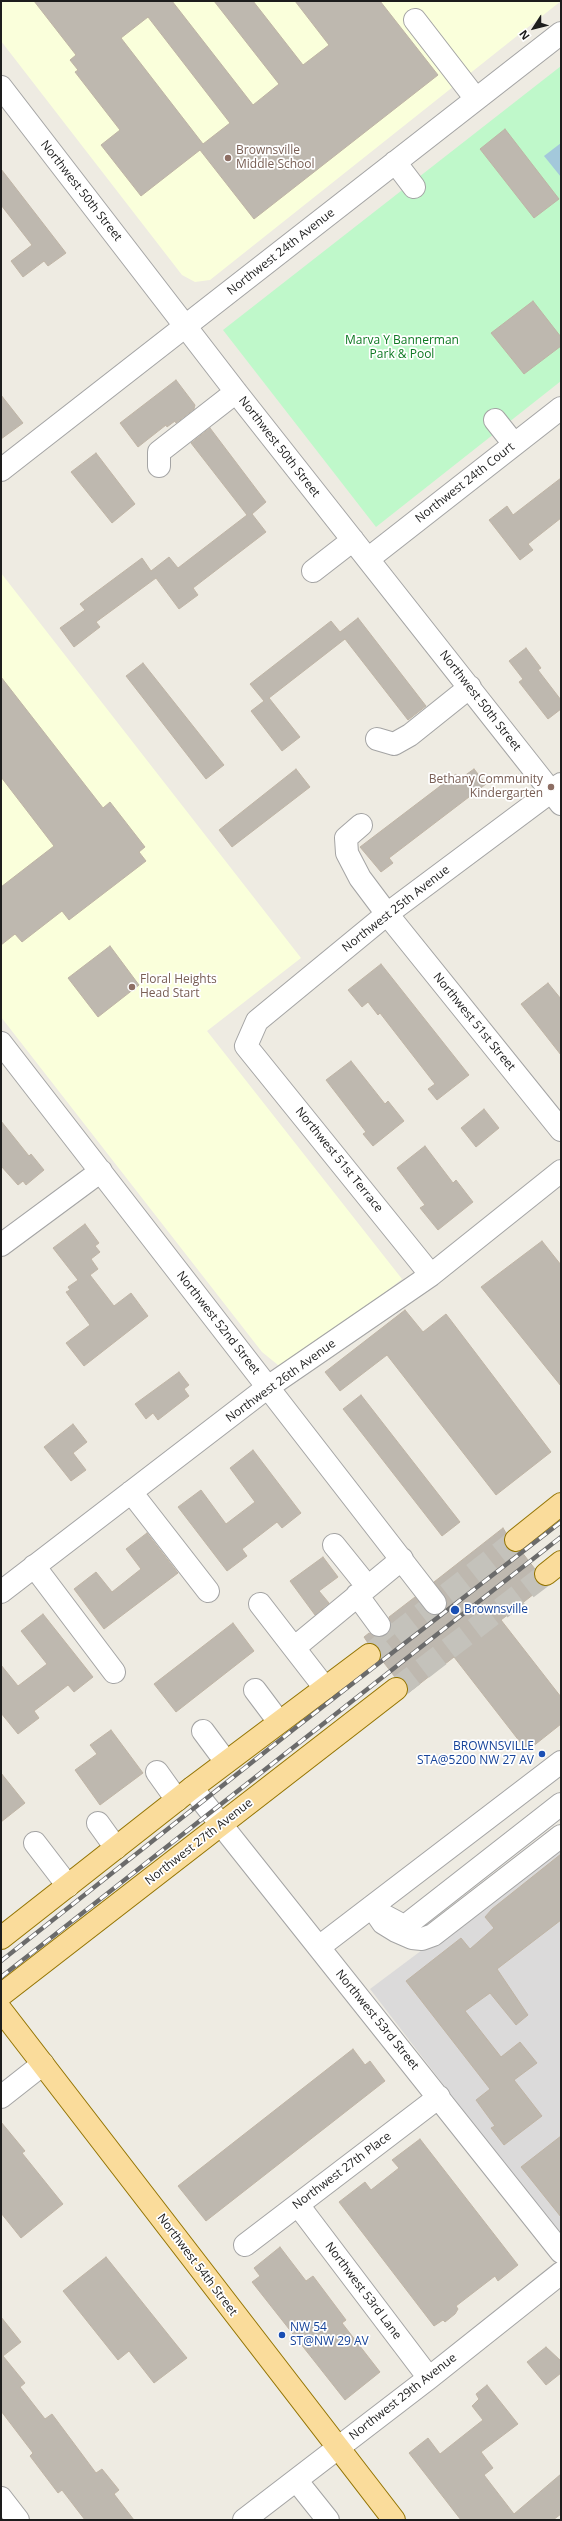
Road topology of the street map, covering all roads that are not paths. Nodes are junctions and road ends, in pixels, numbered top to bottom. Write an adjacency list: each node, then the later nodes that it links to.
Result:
1 (415, 20): 4 (street)
2 (561, 33): 4 (street, Northwest 24th Avenue)
3 (1, 87): 7 (street, Northwest 50th Street)
4 (476, 99): 5 (street, Northwest 24th Avenue)
5 (395, 162): 6 (street); 7 (street, Northwest 24th Avenue)
6 (414, 187)
7 (185, 327): 8 (street, Northwest 50th Street); 13 (street, Northwest 24th Avenue)
8 (236, 392): 12 (street); 14 (street, Northwest 50th Street)
9 (561, 408): 11 (street, Northwest 24th Court)
10 (495, 420): 11 (street)
11 (514, 444): 15 (street, Northwest 24th Court)
12 (159, 466)
13 (1, 470)
14 (353, 540): 15 (street, Northwest 50th Street); 16 (street)
15 (368, 559): 17 (street, Northwest 50th Street)
16 (313, 571)
17 (470, 687): 18 (street); 19 (street, Northwest 50th Street)
18 (377, 740)
19 (558, 793): 21 (street, Northwest 25th Avenue)
20 (360, 825): 21 (street, Northwest 51st Street)
21 (387, 914): 22 (street, Northwest 25th Avenue); 24 (street, Northwest 51st Street)
22 (246, 1046): 28 (street, Northwest 51st Terrace)
23 (5, 1057): 25 (street, Northwest 52nd Street)
24 (561, 1130)
25 (101, 1171): 27 (street); 29 (street, Northwest 52nd Street)
26 (561, 1171): 28 (street, Northwest 26th Avenue)
27 (1, 1245)
28 (432, 1275): 29 (street, Northwest 26th Avenue)
29 (268, 1388): 30 (street, Northwest 26th Avenue); 34 (street, Northwest 52nd Street)
30 (131, 1492): 35 (street, Northwest 26th Avenue); 37 (street)
31 (561, 1504): 32 (main road)
32 (516, 1540)
33 (334, 1545): 36 (street)
34 (402, 1559): 36 (street); 39 (street, Northwest 52nd Street)
35 (34, 1566): 38 (street, Northwest 26th Avenue); 44 (street)
36 (362, 1590): 41 (street); 42 (street)
37 (208, 1591)
38 (1, 1592)
39 (435, 1603)
40 (260, 1604): 42 (street)
41 (379, 1625)
42 (294, 1648): 45 (street)
43 (369, 1655): 45 (main road)
44 (114, 1672)
45 (325, 1688): 48 (main road)
46 (396, 1689): 56 (main road, Northwest 27th Avenue)
47 (255, 1690): 48 (street)
48 (279, 1722): 50 (main road)
49 (202, 1731): 50 (street)
50 (226, 1762): 53 (main road)
51 (561, 1762): 61 (street)
52 (157, 1772): 53 (street, Northwest 53rd Street)
53 (185, 1794): 56 (street, Northwest 53rd Street); 59 (main road)
54 (561, 1804): 61 (street)
55 (98, 1823): 59 (street)
56 (221, 1825): 63 (street, Northwest 53rd Street); 64 (main road, Northwest 27th Avenue)
57 (561, 1836): 61 (street)
58 (35, 1843): 60 (street)
59 (116, 1848): 60 (main road)
60 (68, 1886): 62 (main road)
61 (372, 1907): 63 (street)
62 (1, 1938)
63 (319, 1947): 67 (street, Northwest 53rd Street)
64 (1, 1995)
65 (1, 2010): 66 (main road, Northwest 54th Street)
66 (43, 2064): 68 (street); 74 (main road, Northwest 54th Street)
67 (439, 2096): 69 (street, Northwest 27th Place); 71 (street, Northwest 53rd Street)
68 (1, 2097)
69 (298, 2205): 70 (street, Northwest 27th Place); 73 (street, Northwest 53rd Lane)
70 (245, 2245)
71 (561, 2252)
72 (561, 2273): 73 (street, Northwest 29th Avenue)
73 (429, 2378): 74 (street, Northwest 29th Avenue)
74 (338, 2447): 75 (street, Northwest 29th Avenue); 80 (main road, Northwest 54th Street)
75 (296, 2480): 77 (street, Northwest 29th Avenue); 79 (street)
76 (1, 2498): 78 (street)
77 (251, 2518)
78 (18, 2520)
79 (328, 2520)
80 (394, 2520)

